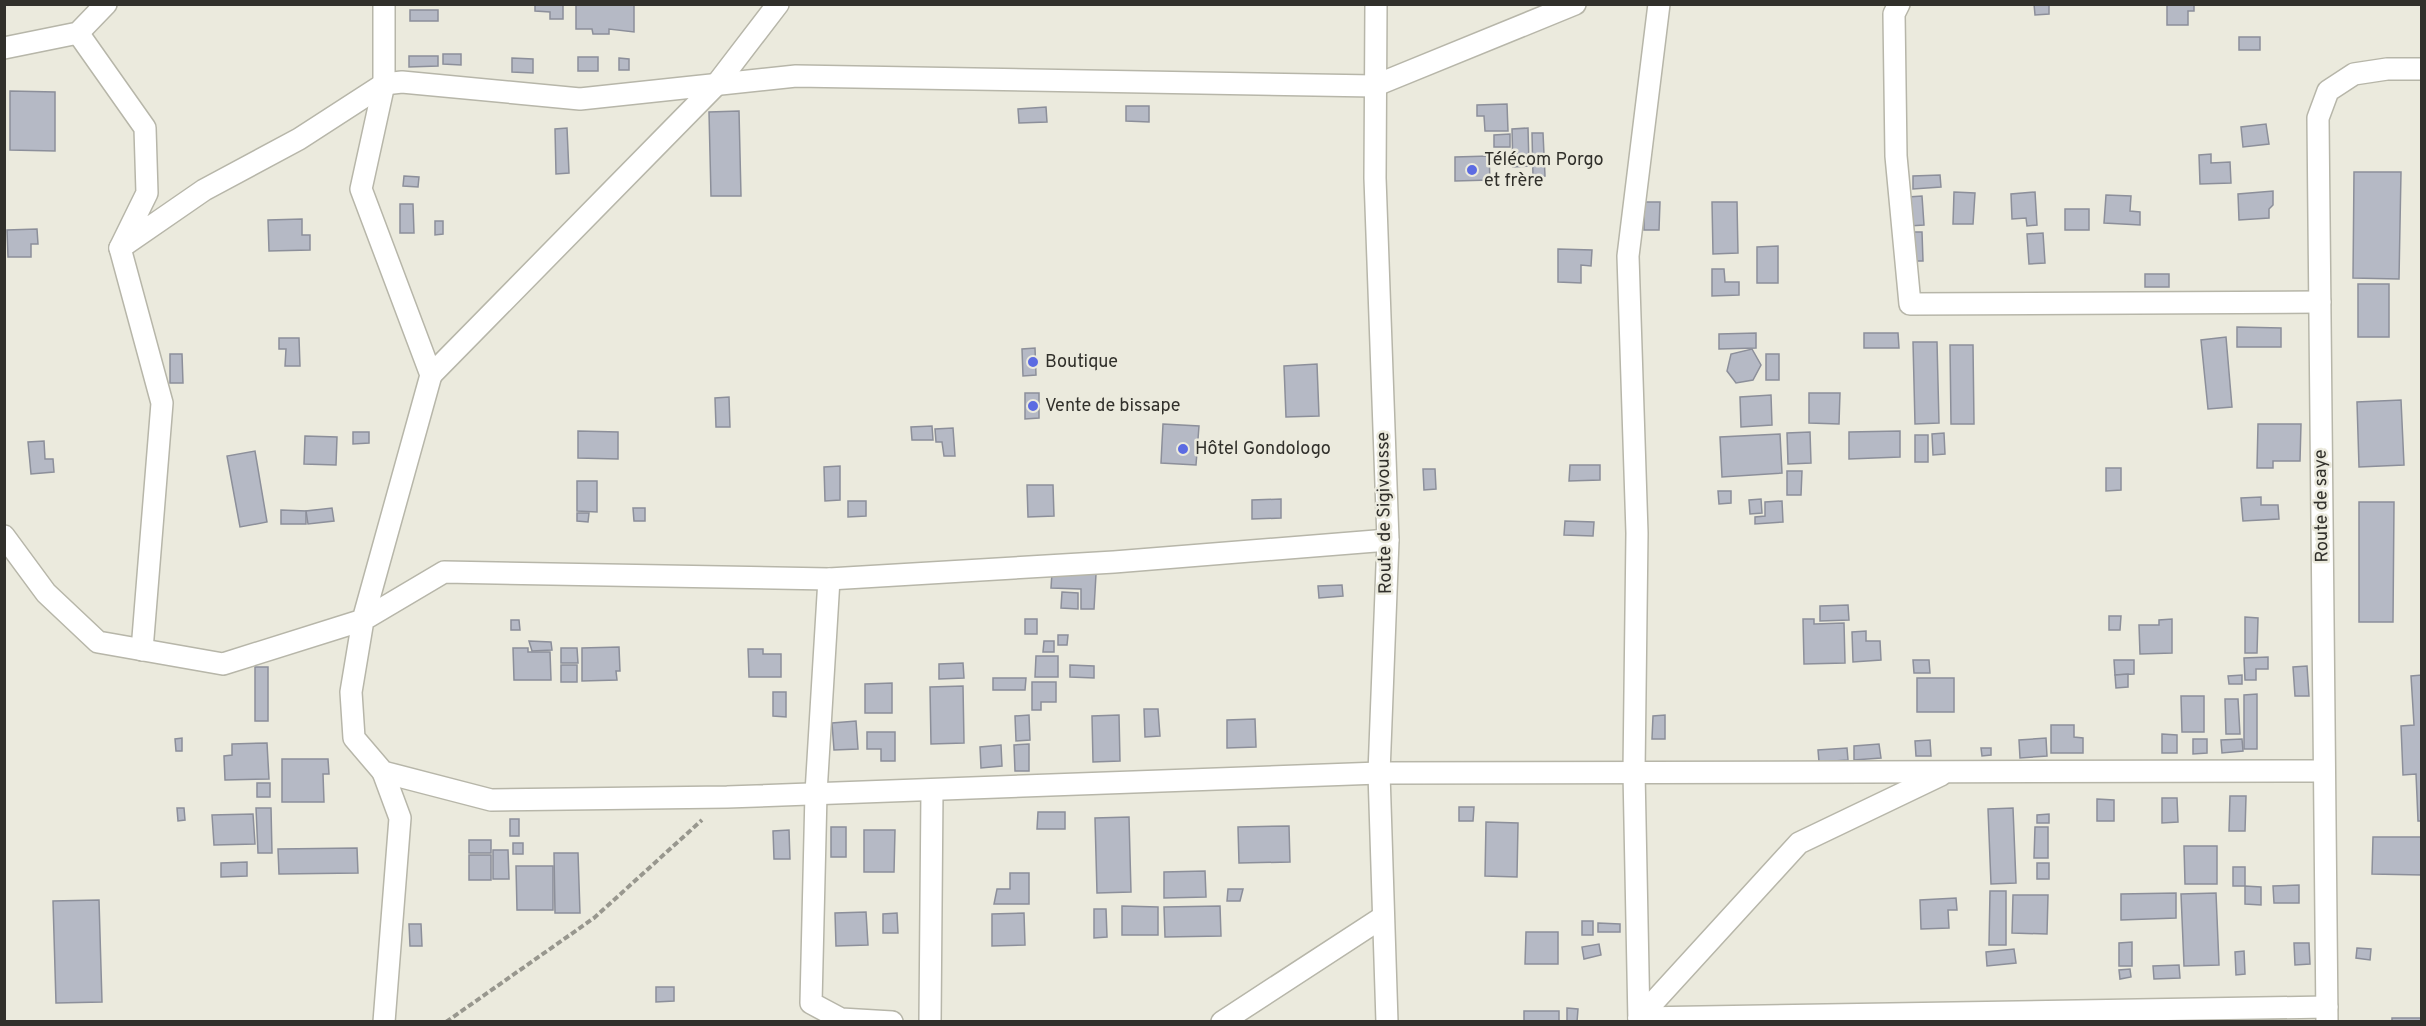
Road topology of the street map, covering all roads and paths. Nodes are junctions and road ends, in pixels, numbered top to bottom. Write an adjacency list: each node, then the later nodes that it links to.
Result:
1 (106, 4): 8 (street)
2 (384, 4): 11 (street)
3 (778, 4): 12 (street)
4 (1376, 4): 13 (street, Route de Sigivousse)
5 (1575, 4): 13 (street)
6 (1659, 4): 26 (street)
7 (1899, 4): 15 (street)
8 (78, 33): 9 (street); 14 (street)
9 (4, 48)
10 (2421, 69): 15 (street, Route de saye)
11 (384, 84): 12 (street); 14 (street); 16 (street)
12 (716, 85): 13 (street); 16 (street)
13 (1374, 86): 18 (street, Route de Sigivousse)
14 (120, 248): 21 (street)
15 (2320, 302): 23 (street, Route de saye)
16 (431, 375): 20 (street)
17 (4, 536): 21 (street)
18 (1388, 540): 19 (street); 25 (street, Route de Sigivousse)
19 (829, 579): 20 (street); 28 (street)
20 (363, 620): 21 (street); 24 (street)
21 (142, 650)
22 (1947, 771): 23 (street); 26 (street); 33 (street)
23 (2324, 771): 32 (street, Route de saye)
24 (383, 772): 29 (street); 34 (street)
25 (1379, 772): 26 (street); 27 (street); 30 (street, Route de Sigivousse)
26 (1635, 772): 33 (street)
27 (932, 790): 28 (street); 37 (street)
28 (816, 793): 29 (street); 31 (street)
29 (727, 797): 35 (path)
30 (1383, 916): 38 (street); 39 (street, Route de Sigivousse)
31 (811, 1012): 36 (street)
32 (2327, 1014): 33 (street)
33 (1639, 1020)
34 (384, 1022)
35 (446, 1022)
36 (892, 1022)
37 (930, 1022)
38 (1222, 1022)
39 (1387, 1022)

